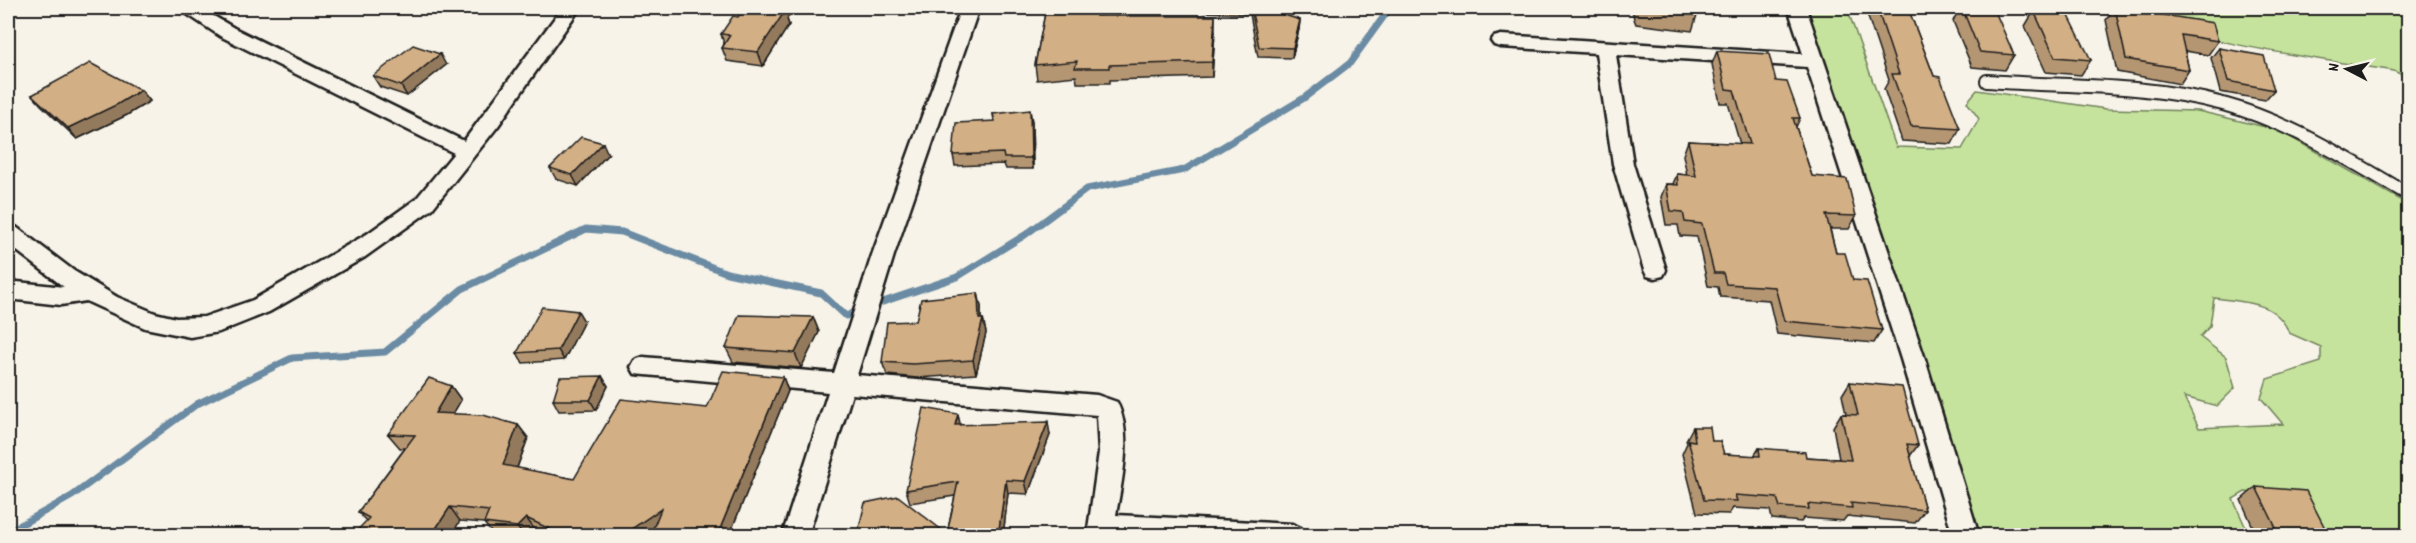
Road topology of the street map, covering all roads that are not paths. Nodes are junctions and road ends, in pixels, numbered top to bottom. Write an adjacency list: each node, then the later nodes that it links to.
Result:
1 (188, 8): 9 (street)
2 (571, 8): 9 (street)
3 (970, 8): 16 (street)
4 (1797, 8): 7 (street)
5 (1501, 41): 6 (street)
6 (1605, 48): 7 (street); 12 (street)
7 (1814, 61): 20 (street)
8 (1987, 81): 10 (lane)
9 (467, 151): 14 (street)
10 (2409, 194)
11 (8, 233): 14 (street)
12 (1655, 270)
13 (8, 290): 14 (street)
14 (91, 291)
15 (643, 367): 16 (street)
16 (844, 382): 17 (street); 18 (street)
17 (1101, 530): 19 (street)
18 (795, 536)
19 (1292, 536)
20 (1966, 536)

